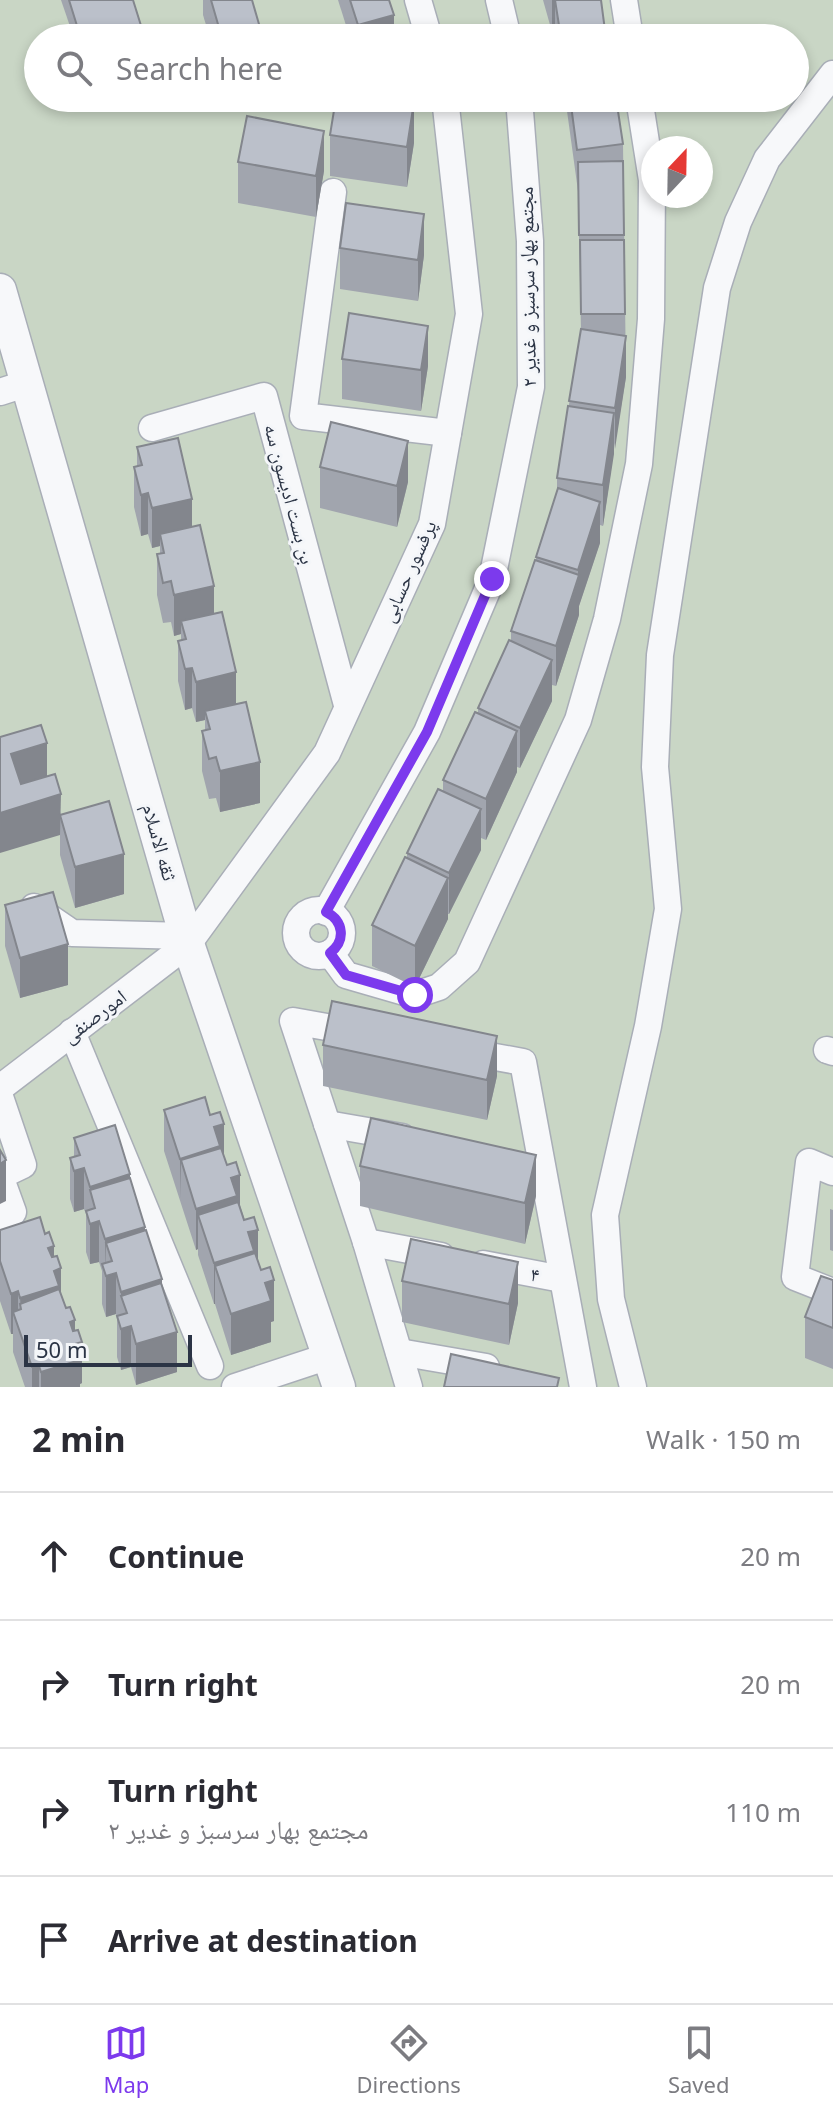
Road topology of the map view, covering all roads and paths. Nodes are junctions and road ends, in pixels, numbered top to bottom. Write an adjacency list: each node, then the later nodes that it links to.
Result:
1 (418, 0): 4 (street)
2 (499, 0): 5 (street)
3 (624, 0): 6 (street)
4 (425, 24)
5 (505, 24)
6 (628, 24)
7 (833, 74): 8 (street)
8 (809, 105)
9 (447, 112): 17 (street, پرفسور حسابی)
10 (520, 112): 20 (street, مجتمع بهار سرسبز و غدیر ۲)
11 (641, 112): 22 (street)
12 (803, 112): 46 (street)
13 (333, 192): 17 (street)
14 (0, 290): 15 (street, ثقه الاسلام)
15 (14, 388): 21 (street, ثقه الاسلام)
16 (152, 428): 18 (street, بن بست ادیسون سه)
17 (448, 433): 18 (street, پرفسور حسابی)
18 (347, 705): 21 (street, پرفسور حسابی)
19 (29, 903): 21 (street)
20 (326, 912): 22 (street); 22 (street)
21 (187, 940): 23 (street, امورصنفی); 38 (street, ثقه الاسلام)
22 (330, 953)
23 (72, 1032): 26 (street, امورصنفی); 39 (street)
24 (385, 1037): 28 (street)
25 (431, 1045): 31 (street)
26 (0, 1088)
27 (0, 1097): 33 (street)
28 (327, 1124): 29 (street); 34 (street)
29 (433, 1142)
30 (509, 1155): 31 (street)
31 (540, 1160): 35 (street)
32 (833, 1172): 36 (street)
33 (0, 1219)
34 (366, 1242): 35 (street, ۴); 37 (street)
35 (562, 1279): 42 (street)
36 (833, 1292)
37 (399, 1352): 40 (street); 45 (street)
38 (329, 1356): 43 (street); 44 (street, ثقه الاسلام)
39 (210, 1366)
40 (506, 1371)
41 (552, 1379): 42 (street)
42 (583, 1386)
43 (235, 1387)
44 (339, 1387)
45 (409, 1387)
46 (633, 1387)

